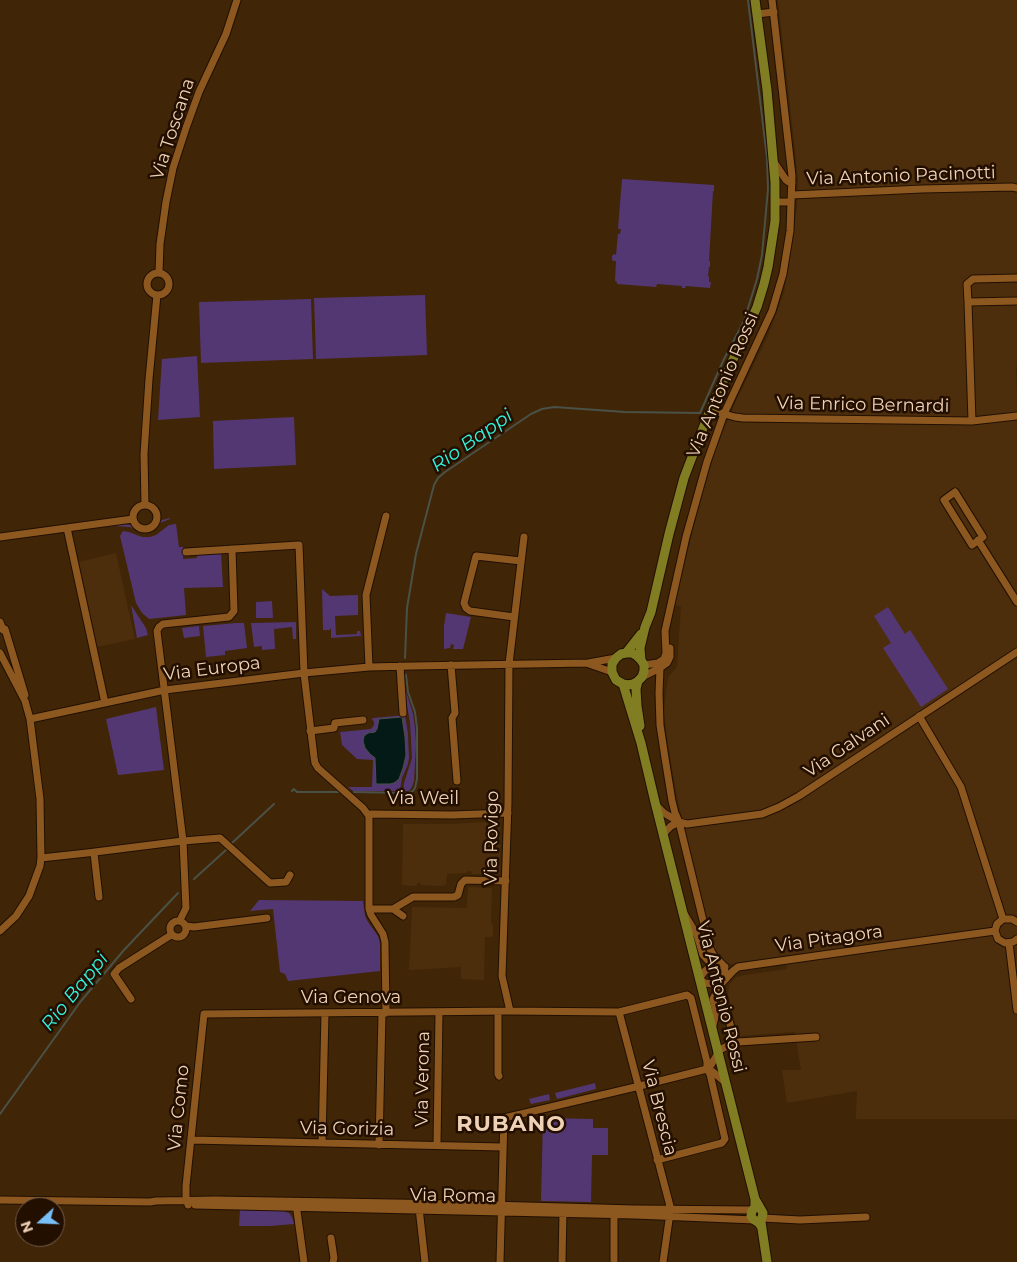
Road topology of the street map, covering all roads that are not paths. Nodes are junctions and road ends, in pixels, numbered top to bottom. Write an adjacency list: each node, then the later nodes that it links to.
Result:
1 (237, 0): 12 (street, Via Toscana)
2 (756, 0): 5 (main road, Via Antonio Rossi)
3 (772, 0): 4 (street)
4 (774, 12): 5 (street); 7 (street)
5 (757, 14): 6 (main road, Via Antonio Rossi)
6 (774, 162): 7 (street, Via Antonio Pacinotti); 9 (main road, Via Antonio Rossi)
7 (791, 183): 9 (street, Via Antonio Pacinotti); 10 (street, Via Antonio Pacinotti)
8 (1015, 187): 10 (street, Via Antonio Pacinotti)
9 (775, 191): 11 (main road, Via Antonio Rossi)
10 (792, 198): 11 (street, Via Antonio Pacinotti); 18 (street, Via Antonio Rossi)
11 (775, 202): 17 (main road, Via Antonio Rossi)
12 (159, 273): 14 (street, Via Toscana); 14 (street, Via Toscana)
13 (1017, 278): 16 (street)
14 (157, 296): 21 (street, Via Toscana)
15 (1017, 301): 16 (street)
16 (968, 302): 20 (street)
17 (710, 410): 18 (street, Via Enrico Bernardi); 34 (main road, Via Antonio Rossi)
18 (724, 414): 20 (street, Via Enrico Bernardi); 35 (street, Via Antonio Rossi)
19 (1017, 416): 20 (street, Via Enrico Bernardi)
20 (972, 421)
21 (145, 504): 23 (street); 23 (street, Via Toscana)
22 (386, 516): 45 (street)
23 (133, 519): 24 (street)
24 (66, 528): 25 (street); 53 (street)
25 (0, 537)
26 (524, 537): 30 (street, Via Rovigo)
27 (978, 540): 27 (street); 31 (street)
28 (232, 549): 29 (street); 48 (street); 51 (street)
29 (186, 552)
30 (521, 561): 32 (street, Via Rovigo); 32 (street)
31 (1017, 602)
32 (514, 617): 42 (street, Via Rovigo)
33 (0, 622): 52 (street)
34 (645, 627): 38 (main road, Via Antonio Rossi); 41 (main road, Via Antonio Rossi)
35 (665, 638): 41 (street, Via Antonio Rossi); 46 (street, Via Antonio Rossi)
36 (1017, 652): 55 (street, Via Galvani)
37 (0, 653): 52 (street)
38 (626, 653): 39 (main road, Via Antonio Rossi); 41 (main road)
39 (616, 658): 40 (street, Via Europa); 47 (main road)
40 (588, 663): 42 (street, Via Europa); 47 (street, Via Europa)
41 (642, 663): 49 (main road, Via Antonio Rossi)
42 (509, 664): 43 (street, Via Europa); 62 (street, Via Rovigo)
43 (451, 665): 44 (street, Via Europa); 60 (street)
44 (404, 666): 45 (street, Via Europa); 54 (street)
45 (369, 667): 48 (street, Via Europa)
46 (660, 668): 49 (street); 64 (street, Via Antonio Rossi)
47 (612, 672): 50 (main road, Via Antonio Rossi)
48 (304, 673): 51 (street, Via Europa); 58 (street)
49 (640, 679): 50 (main road); 59 (main road, Via Antonio Rossi)
50 (623, 684): 59 (main road, Via Antonio Rossi)
51 (165, 690): 53 (street, Via Europa); 66 (street)
52 (26, 701): 56 (street)
53 (105, 702): 56 (street, Via Europa)
54 (403, 713)
55 (919, 716): 64 (street, Via Galvani); 77 (street)
56 (30, 719): 68 (street)
57 (363, 720): 58 (street)
58 (310, 731): 63 (street)
59 (641, 743): 61 (main road, Via Antonio Rossi)
60 (457, 780)
61 (654, 802): 64 (street); 65 (main road, Via Antonio Rossi)
62 (508, 812): 63 (street, Via Weil); 70 (street, Via Rovigo)
63 (370, 816): 72 (street)
64 (679, 822): 65 (street); 87 (street, Via Antonio Rossi)
65 (663, 836): 74 (main road, Via Antonio Rossi)
66 (183, 841): 67 (street); 69 (street); 78 (street)
67 (94, 853): 68 (street); 71 (street)
68 (41, 858): 81 (street)
69 (290, 875)
70 (506, 881): 73 (street); 97 (street, Via Rovigo)
71 (99, 897)
72 (369, 909): 73 (street); 100 (street)
73 (393, 909): 75 (street)
74 (682, 909): 86 (street); 90 (main road, Via Antonio Rossi)
75 (403, 916)
76 (267, 918): 80 (street)
77 (1003, 919): 79 (street); 82 (street)
78 (180, 920): 80 (street); 83 (street)
79 (1017, 922)
80 (186, 926): 83 (street)
81 (0, 931)
82 (995, 931): 85 (street); 88 (street, Via Pitagora)
83 (171, 935): 93 (street)
84 (1017, 939): 85 (street)
85 (1009, 943): 94 (street)
86 (712, 965): 87 (street, Via Pitagora); 90 (street)
87 (724, 966): 88 (street, Via Pitagora); 89 (street); 91 (street)
88 (738, 967): 89 (street)
89 (726, 977): 91 (street)
90 (699, 979): 91 (street); 102 (main road, Via Antonio Rossi)
91 (720, 985): 102 (street); 104 (street, Via Antonio Rossi)
92 (690, 998): 98 (street, Via Genova); 106 (street, Via Antonio Rossi)
93 (131, 999)
94 (1017, 1010)
95 (439, 1012): 96 (street, Via Genova); 100 (street, Via Genova); 114 (street, Via Verona)
96 (498, 1012): 97 (street, Via Genova); 108 (street)
97 (510, 1012): 98 (street, Via Genova)
98 (619, 1012): 110 (street, Via Brescia)
99 (325, 1013): 100 (street, Via Genova); 101 (street, Via Genova); 112 (street)
100 (384, 1013): 113 (street)
101 (204, 1014): 111 (street, Via Como)
102 (712, 1029): 105 (main road, Via Antonio Rossi)
103 (816, 1037): 104 (street)
104 (734, 1043): 105 (street)
105 (718, 1052): 106 (street); 107 (main road, Via Antonio Rossi)
106 (709, 1067): 107 (street); 109 (street); 110 (street); 116 (street, Via Antonio Rossi)
107 (722, 1069): 109 (main road, Via Antonio Rossi)
108 (499, 1076)
109 (725, 1082): 125 (main road, Via Antonio Rossi)
110 (638, 1087): 115 (street); 116 (street, Via Brescia)
111 (192, 1140): 112 (street, Via Gorizia); 118 (street, Via Como)
112 (322, 1143): 113 (street, Via Gorizia)
113 (379, 1144): 114 (street, Via Gorizia)
114 (437, 1145): 115 (street, Via Gorizia)
115 (502, 1147): 121 (street)
116 (657, 1160): 124 (street, Via Brescia)
117 (0, 1200): 118 (street, Via Roma)
118 (187, 1203): 119 (street, Via Roma)
119 (297, 1204): 120 (street, Via Roma); 128 (street)
120 (419, 1207): 121 (street, Via Roma); 130 (street)
121 (501, 1208): 122 (street, Via Roma); 131 (street)
122 (563, 1210): 123 (street, Via Roma); 132 (street)
123 (614, 1211): 124 (street, Via Roma); 133 (street)
124 (670, 1212): 125 (street, Via Roma); 134 (street)
125 (759, 1215): 126 (street); 135 (main road, Via Antonio Rossi)
126 (866, 1217)
127 (332, 1238): 129 (street)
128 (304, 1262)
129 (333, 1262)
130 (425, 1262)
131 (500, 1262)
132 (562, 1262)
133 (614, 1262)
134 (663, 1262)
135 (767, 1262)

